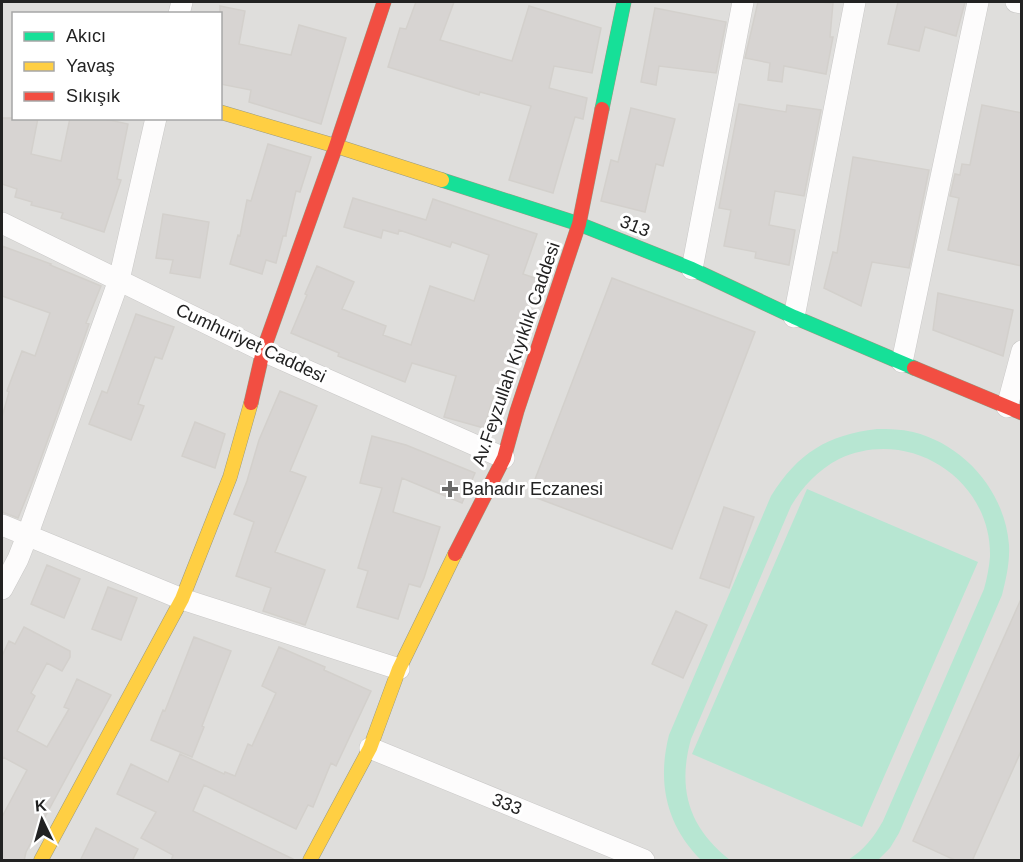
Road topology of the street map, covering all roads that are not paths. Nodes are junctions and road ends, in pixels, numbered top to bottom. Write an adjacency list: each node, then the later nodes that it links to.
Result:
1 (384, 2): 10 (street)
2 (624, 2): 12 (street, Av.Feyzullah Kıyıklık Caddesi)
3 (743, 2): 13 (street)
4 (855, 2): 15 (street)
5 (978, 2): 18 (street)
6 (1016, 2): 7 (street)
7 (1022, 3)
8 (222, 113): 10 (street, 313)
9 (156, 120): 14 (street)
10 (336, 146): 12 (street, 313); 16 (street)
11 (2, 223): 14 (street, Cumhuriyet Caddesi)
12 (579, 224): 13 (street, 313); 20 (street, Av.Feyzullah Kıyıklık Caddesi)
13 (692, 269): 15 (street, 313)
14 (118, 280): 16 (street, Cumhuriyet Caddesi); 22 (street)
15 (794, 317): 18 (street, 313)
16 (263, 351): 20 (street, Cumhuriyet Caddesi); 24 (street)
17 (1022, 351): 19 (street)
18 (902, 362): 19 (street, 313)
19 (1014, 410)
20 (504, 458): 25 (street, Av.Feyzullah Kıyıklık Caddesi)
21 (2, 525): 22 (street)
22 (27, 537): 23 (street); 24 (street)
23 (2, 589)
24 (182, 599): 25 (street); 27 (street)
25 (399, 669): 26 (street, Av.Feyzullah Kıyıklık Caddesi)
26 (370, 748): 28 (street, Av.Feyzullah Kıyıklık Caddesi); 29 (street, 333)
27 (41, 861)
28 (310, 861)
29 (644, 861)

